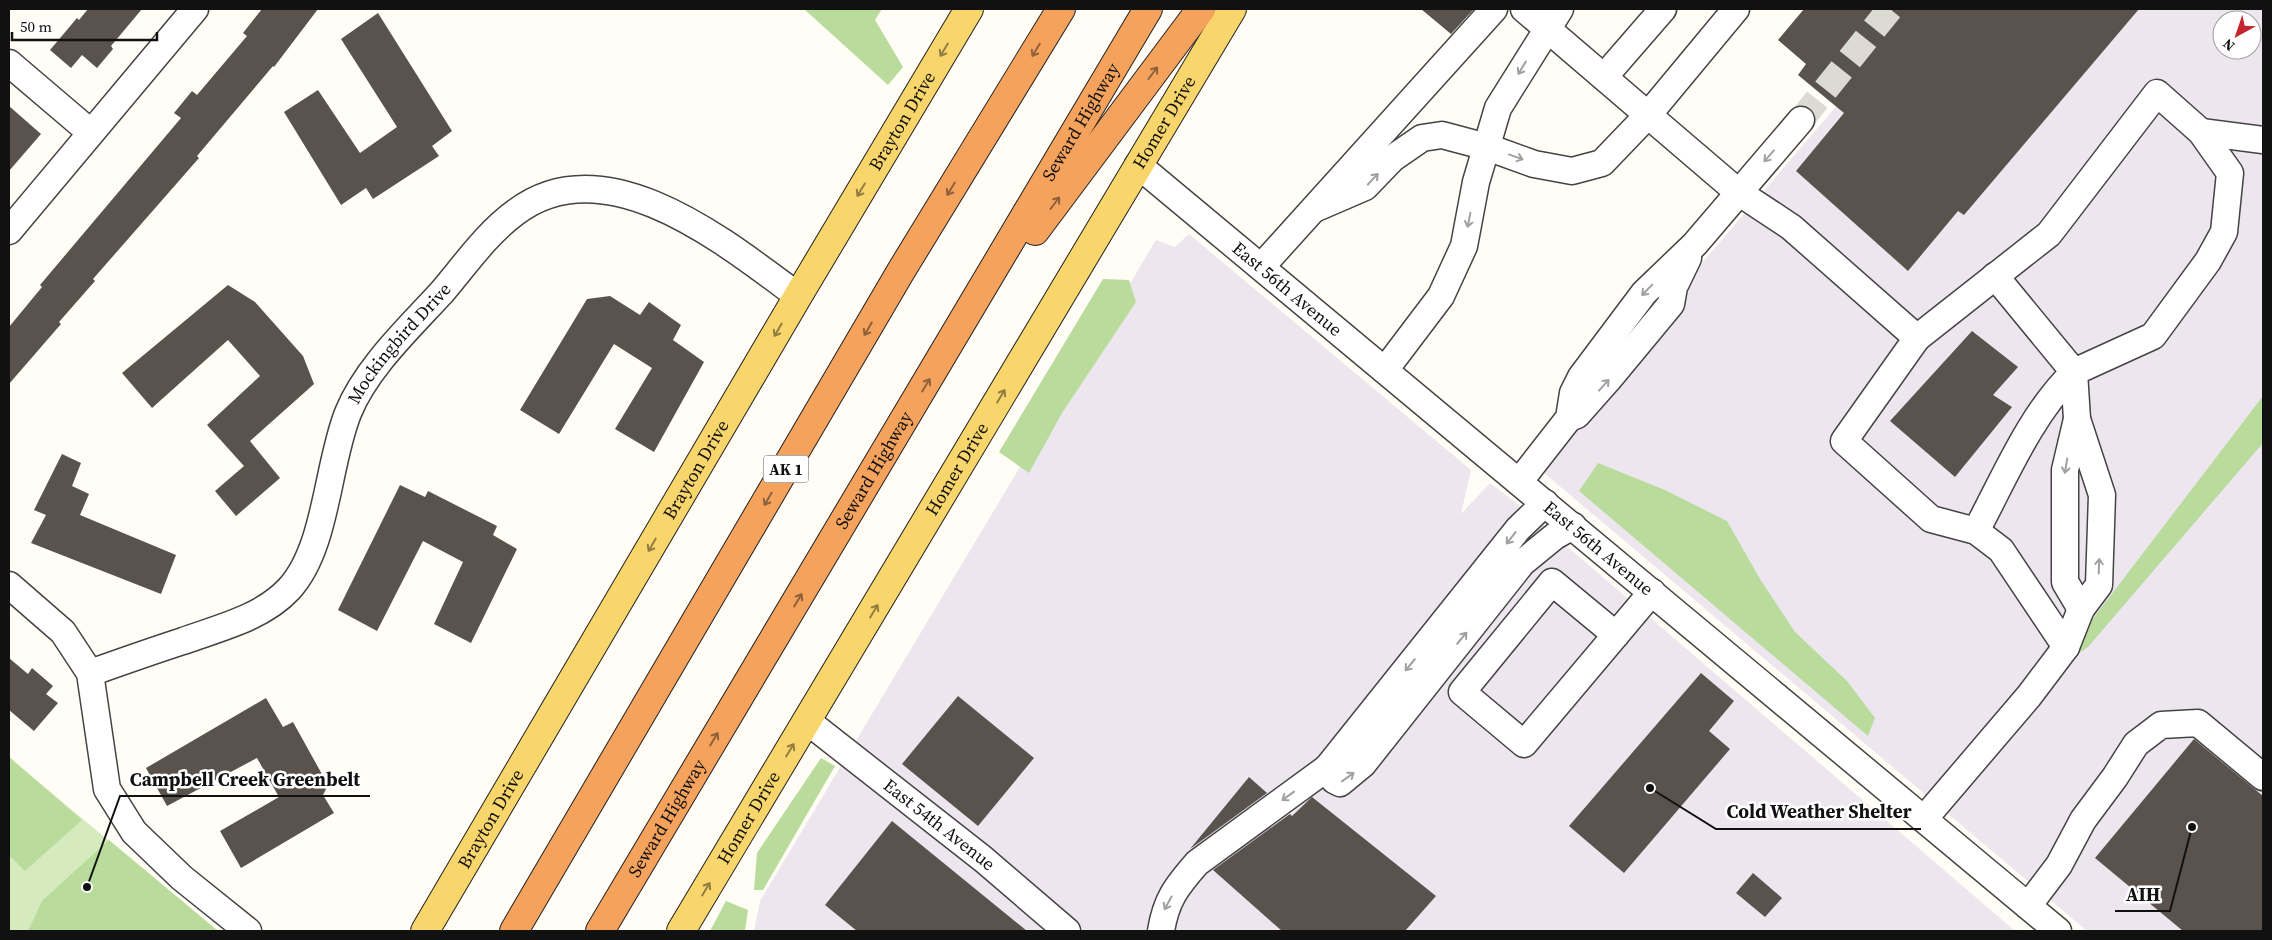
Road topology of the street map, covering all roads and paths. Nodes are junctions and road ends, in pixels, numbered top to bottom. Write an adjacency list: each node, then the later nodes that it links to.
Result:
1 (195, 9): 16 (street)
2 (970, 9): 26 (main road, Brayton Drive, one-way to 26)
3 (1062, 9): 49 (highway, AK 1, one-way to 49)
4 (1148, 9): 28 (highway, Seward Highway)
5 (1201, 9): 28 (highway, one-way to 5)
6 (1232, 9): 20 (main road, Homer Drive)
7 (1494, 9): 22 (street)
8 (1524, 9): 11 (street)
9 (1663, 9): 13 (street)
10 (1736, 9): 14 (street)
11 (1553, 18): 13 (street); 19 (street, one-way to 19)
12 (9, 63): 16 (street)
13 (1604, 77): 14 (street)
14 (1648, 115): 19 (street, one-way to 14); 21 (street)
15 (1800, 120): 21 (street, one-way to 21)
16 (90, 132): 23 (street)
17 (2202, 132): 18 (street); 25 (street); 30 (street)
18 (2263, 140)
19 (1487, 147): 22 (street, one-way to 19); 29 (street, one-way to 29)
20 (1138, 165): 24 (street, East 56th Avenue); 42 (main road, Homer Drive, one-way to 20)
21 (1738, 192): 27 (street); 32 (street)
22 (1314, 209): 24 (street)
23 (9, 231)
24 (1261, 267): 29 (street, East 56th Avenue)
25 (1995, 276): 27 (street); 30 (street)
26 (798, 296): 41 (street, Mockingbird Drive); 48 (main road, Brayton Drive, one-way to 48)
27 (1917, 338): 35 (street)
28 (953, 340): 50 (highway, Seward Highway, one-way to 28)
29 (1385, 370): 32 (street, East 56th Avenue)
30 (2074, 372): 31 (street); 35 (street)
31 (2077, 419): 38 (street, one-way to 38); 38 (street, one-way to 31)
32 (1519, 482): 33 (street, East 56th Avenue)
33 (1545, 503): 34 (street, East 56th Avenue); 43 (street, one-way to 43)
34 (1573, 526): 37 (street, East 56th Avenue); 43 (street, one-way to 34)
35 (1976, 531): 40 (street)
36 (9, 585): 41 (street)
37 (1652, 592): 39 (street); 45 (street, East 56th Avenue)
38 (2081, 609): 40 (street)
39 (1616, 635): 39 (street)
40 (2066, 647): 45 (street)
41 (90, 673): 47 (street)
42 (807, 721): 51 (main road, Homer Drive, one-way to 42); 52 (street, East 54th Avenue)
43 (1328, 768): 53 (street, one-way to 53)
44 (2263, 777): 46 (street)
45 (1924, 819): 46 (street, East 56th Avenue)
46 (2028, 906): 54 (street, East 56th Avenue)
47 (248, 931)
48 (425, 931)
49 (514, 931)
50 (600, 931)
51 (681, 931)
52 (1067, 931)
53 (1161, 931)
54 (2058, 931)

